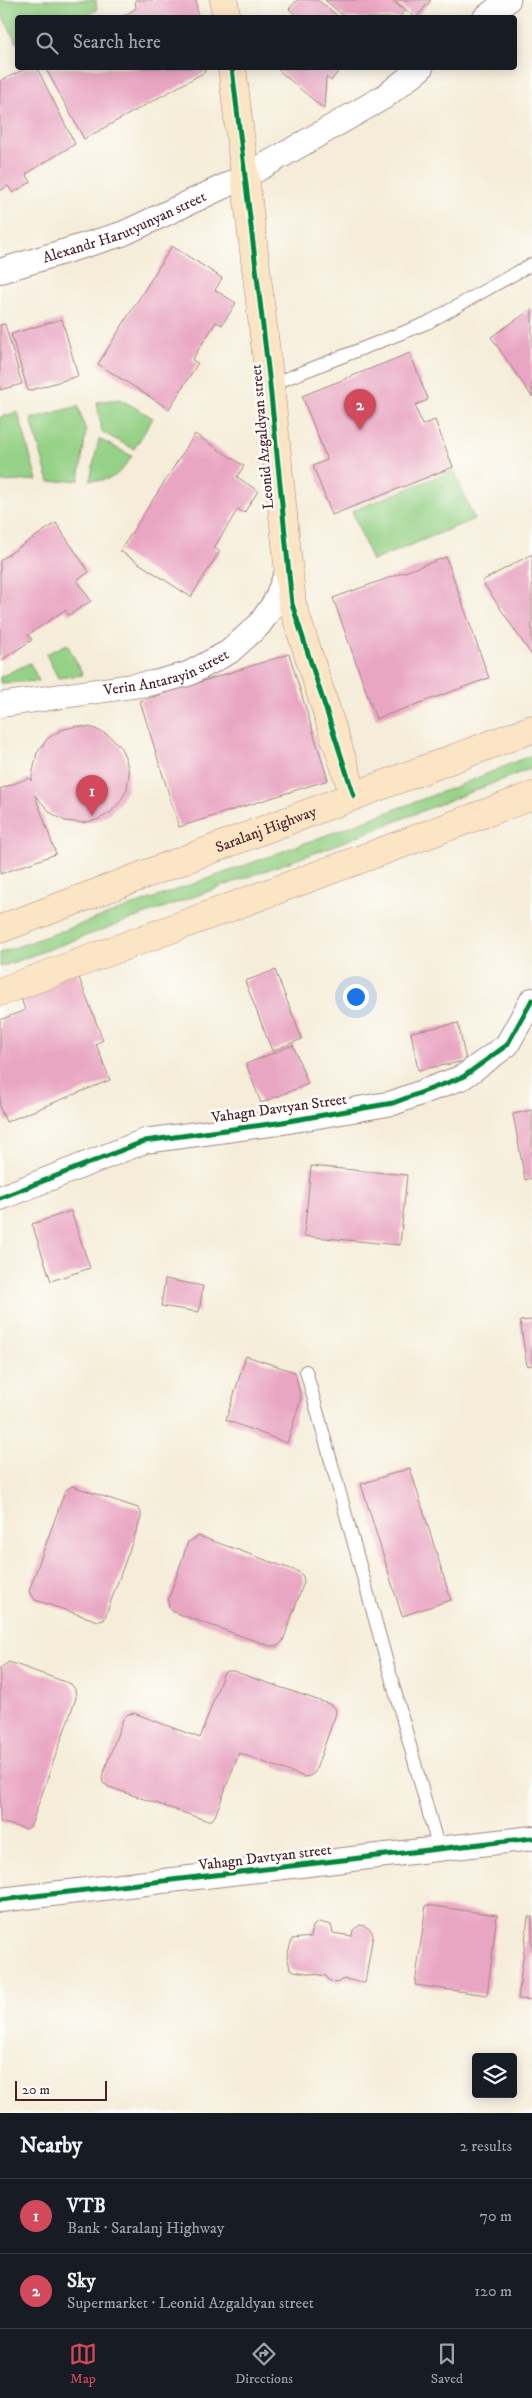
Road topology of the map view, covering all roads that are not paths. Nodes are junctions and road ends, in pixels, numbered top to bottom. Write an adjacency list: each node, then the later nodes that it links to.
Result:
1 (224, 0): 3 (main road)
2 (508, 0): 4 (street)
3 (226, 15)
4 (489, 15)
5 (232, 70): 7 (main road, Leonid Azgaldyan street)
6 (419, 70): 7 (street, Alexandr Harutyunyan street)
7 (246, 176): 9 (street, Alexandr Harutyunyan street); 10 (main road, Leonid Azgaldyan street)
8 (532, 264): 10 (lane)
9 (0, 271)
10 (270, 385): 11 (main road, Leonid Azgaldyan street)
11 (288, 570): 12 (street, Verin Antarayin street); 14 (main road, Leonid Azgaldyan street)
12 (0, 705)
13 (532, 729): 14 (main road, Saralanj Highway)
14 (354, 796): 16 (main road, Saralanj Highway)
15 (532, 796): 17 (main road)
16 (0, 929)
17 (0, 992)
18 (532, 1000): 19 (street, Vahagn Davtyan Street)
19 (0, 1198)
20 (306, 1371): 22 (lane)
21 (532, 1838): 22 (street, Vahagn Davtyan street)
22 (439, 1850): 23 (street, Vahagn Davtyan street)
23 (0, 1900)

